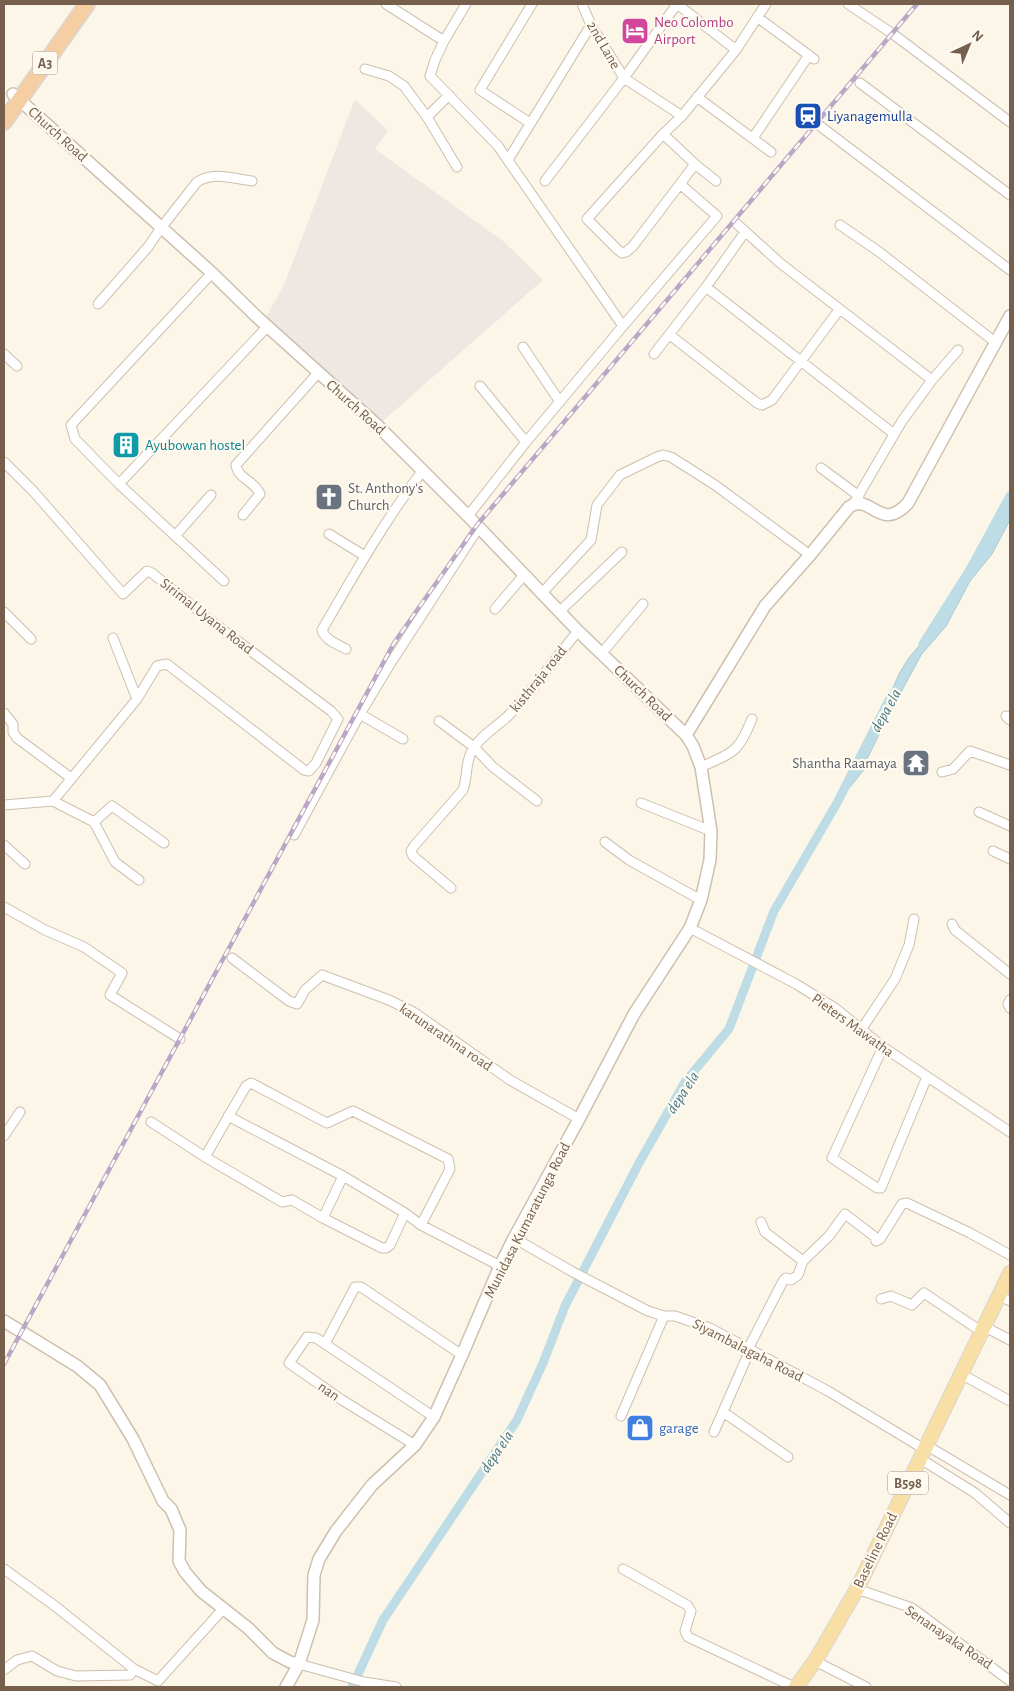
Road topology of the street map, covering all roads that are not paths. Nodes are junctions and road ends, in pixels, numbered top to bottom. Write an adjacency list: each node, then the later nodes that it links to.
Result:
1 (74, 4): 17 (highway, A3)
2 (87, 4): 17 (highway, A3)
3 (386, 4): 11 (street)
4 (466, 4): 11 (street)
5 (532, 4): 24 (street)
6 (582, 4): 10 (street, 2nd Lane)
7 (766, 4): 9 (street)
8 (848, 4): 23 (street)
9 (757, 17): 12 (street); 27 (street)
10 (591, 25): 14 (street, 2nd Lane); 24 (street)
11 (444, 41): 16 (street)
12 (736, 50): 14 (street); 18 (street)
13 (365, 69): 21 (street)
14 (624, 78): 20 (street, 2nd Lane); 34 (street)
15 (860, 83): 36 (street)
16 (449, 95): 21 (street); 29 (street)
17 (16, 97): 19 (highway, A3); 22 (highway, A3); 39 (street, Church Road)
18 (697, 97): 20 (street); 27 (street)
19 (4, 108)
20 (682, 116): 26 (street)
21 (427, 117): 31 (street)
22 (4, 122)
23 (1010, 122)
24 (530, 123): 29 (street)
25 (820, 126): 41 (street)
26 (663, 134): 30 (street); 35 (street)
27 (753, 138): 28 (street)
28 (771, 152)
29 (508, 160): 47 (street)
30 (695, 164): 32 (street); 35 (street)
31 (457, 167)
32 (716, 181)
33 (252, 182): 39 (street)
34 (545, 182)
35 (680, 184): 47 (street)
36 (1010, 196)
37 (737, 224): 40 (street)
38 (840, 225): 50 (street)
39 (161, 228): 42 (street, Church Road); 44 (street)
40 (745, 232): 43 (street); 45 (street)
41 (1010, 270)
42 (212, 273): 48 (street, Church Road); 66 (street)
43 (706, 287): 49 (street); 55 (street)
44 (98, 304)
45 (839, 310): 55 (street); 58 (street)
46 (1010, 316): 50 (street)
47 (623, 326): 60 (street)
48 (267, 327): 57 (street, Church Road); 66 (street)
49 (670, 335): 54 (street); 55 (street)
50 (995, 342): 68 (street)
51 (523, 347): 60 (street)
52 (958, 350): 58 (street)
53 (4, 354): 56 (street)
54 (654, 354)
55 (800, 360): 61 (street)
56 (17, 366)
57 (318, 372): 65 (street, Church Road); 69 (street)
58 (932, 380): 61 (street)
59 (480, 386): 62 (street)
60 (560, 402): 62 (street)
61 (894, 434): 68 (street)
62 (526, 442): 70 (street)
63 (4, 462): 89 (street, Sirimal Uyana Road)
64 (821, 468): 68 (street)
65 (423, 470): 70 (street, Church Road); 76 (street)
66 (119, 484): 73 (street)
67 (211, 495): 73 (street)
68 (856, 500): 75 (street)
69 (243, 515)
70 (468, 516): 71 (street, Church Road)
71 (479, 527): 77 (street, Church Road); 91 (street)
72 (329, 534): 76 (street)
73 (175, 536): 78 (street)
74 (622, 552): 83 (street)
75 (810, 555): 79 (street); 94 (street)
76 (366, 556): 87 (street)
77 (524, 575): 79 (street, Church Road); 81 (street)
78 (224, 581)
79 (542, 594): 83 (street, Church Road)
80 (643, 604): 88 (street)
81 (495, 609)
82 (4, 612): 86 (street)
83 (559, 612): 84 (street, Church Road)
84 (578, 632): 88 (street, Church Road); 96 (street, kisthraja road)
85 (113, 638): 89 (street)
86 (31, 639)
87 (346, 649)
88 (602, 653): 94 (street, Church Road)
89 (137, 699): 100 (street)
90 (4, 713): 100 (street)
91 (360, 714): 95 (street); 109 (street)
92 (752, 719): 98 (street)
93 (438, 721): 96 (street)
94 (686, 735): 98 (street, Munidasa Kumaratunga Road)
95 (403, 739)
96 (474, 747): 102 (street); 117 (street)
97 (1010, 765): 99 (street)
98 (702, 767): 108 (street, Munidasa Kumaratunga Road)
99 (942, 772)
100 (71, 778): 101 (street)
101 (53, 801): 104 (street); 106 (street)
102 (537, 801)
103 (640, 803): 108 (street)
104 (4, 805)
105 (979, 812): 107 (street)
106 (94, 822): 111 (street); 116 (street)
107 (1010, 826)
108 (711, 831): 118 (street, Munidasa Kumaratunga Road)
109 (294, 836)
110 (605, 842): 118 (street)
111 (164, 843)
112 (4, 845): 115 (street)
113 (993, 851): 114 (street)
114 (1010, 859)
115 (25, 864)
116 (139, 880)
117 (451, 888)
118 (701, 900): 122 (street, Munidasa Kumaratunga Road)
119 (4, 907): 128 (street)
120 (914, 918): 127 (street)
121 (952, 924): 124 (street)
122 (690, 928): 127 (street, Pieters Mawatha); 133 (street, Munidasa Kumaratunga Road)
123 (232, 958): 133 (street, karunarathna road)
124 (1010, 974)
125 (1010, 1000): 126 (street)
126 (1010, 1008)
127 (861, 1030): 129 (street, Pieters Mawatha)
128 (180, 1039)
129 (883, 1046): 130 (street, Pieters Mawatha); 130 (street)
130 (927, 1077): 135 (street, Pieters Mawatha)
131 (20, 1112): 136 (street)
132 (228, 1116): 137 (street); 138 (street); 142 (street)
133 (579, 1119): 143 (street, Munidasa Kumaratunga Road)
134 (151, 1122): 137 (street)
135 (1010, 1132)
136 (4, 1136)
137 (205, 1157): 140 (street)
138 (343, 1176): 139 (street); 140 (street)
139 (405, 1213): 140 (street); 142 (street)
140 (323, 1218)
141 (761, 1222): 145 (street)
142 (421, 1225): 146 (street)
143 (514, 1238): 146 (street, Munidasa Kumaratunga Road); 150 (street, Siyambalagaha Road)
144 (1010, 1255): 145 (street)
145 (803, 1260): 155 (street)
146 (500, 1266): 156 (street, Munidasa Kumaratunga Road)
147 (1010, 1273): 148 (main road, Baseline Road / B598)
148 (1005, 1298): 152 (main road, Baseline Road / B598)
149 (881, 1299): 152 (street)
150 (664, 1316): 155 (street, Siyambalagaha Road); 160 (street)
151 (4, 1321): 171 (street)
152 (983, 1330): 153 (street); 157 (main road, Baseline Road / B598)
153 (1010, 1340)
154 (325, 1344): 156 (street); 161 (street); 163 (street, nan)
155 (749, 1349): 159 (street); 164 (street, Siyambalagaha Road)
156 (462, 1355): 161 (street, Munidasa Kumaratunga Road)
157 (962, 1374): 158 (street); 164 (main road, Baseline Road / B598)
158 (1010, 1401)
159 (723, 1412): 162 (street); 165 (street)
160 (621, 1416)
161 (434, 1417): 163 (street, Munidasa Kumaratunga Road)
162 (714, 1432)
163 (415, 1445): 173 (street, Munidasa Kumaratunga Road)
164 (923, 1451): 166 (street); 167 (street); 170 (main road, Baseline Road / B598)
165 (788, 1457)
166 (1010, 1496)
167 (1010, 1524)
168 (4, 1569): 174 (street)
169 (623, 1569): 179 (street)
170 (857, 1589): 172 (main road, Baseline Road / B598); 176 (street, Senanayaka Road)
171 (223, 1609): 173 (street); 174 (street)
172 (815, 1662): 179 (main road, Baseline Road / B598); 180 (street)
173 (299, 1664): 177 (street, Munidasa Kumaratunga Road); 178 (street)
174 (134, 1669): 175 (street)
175 (4, 1670)
176 (1010, 1681)
177 (286, 1687)
178 (396, 1687)
179 (795, 1687)
180 (866, 1687)

